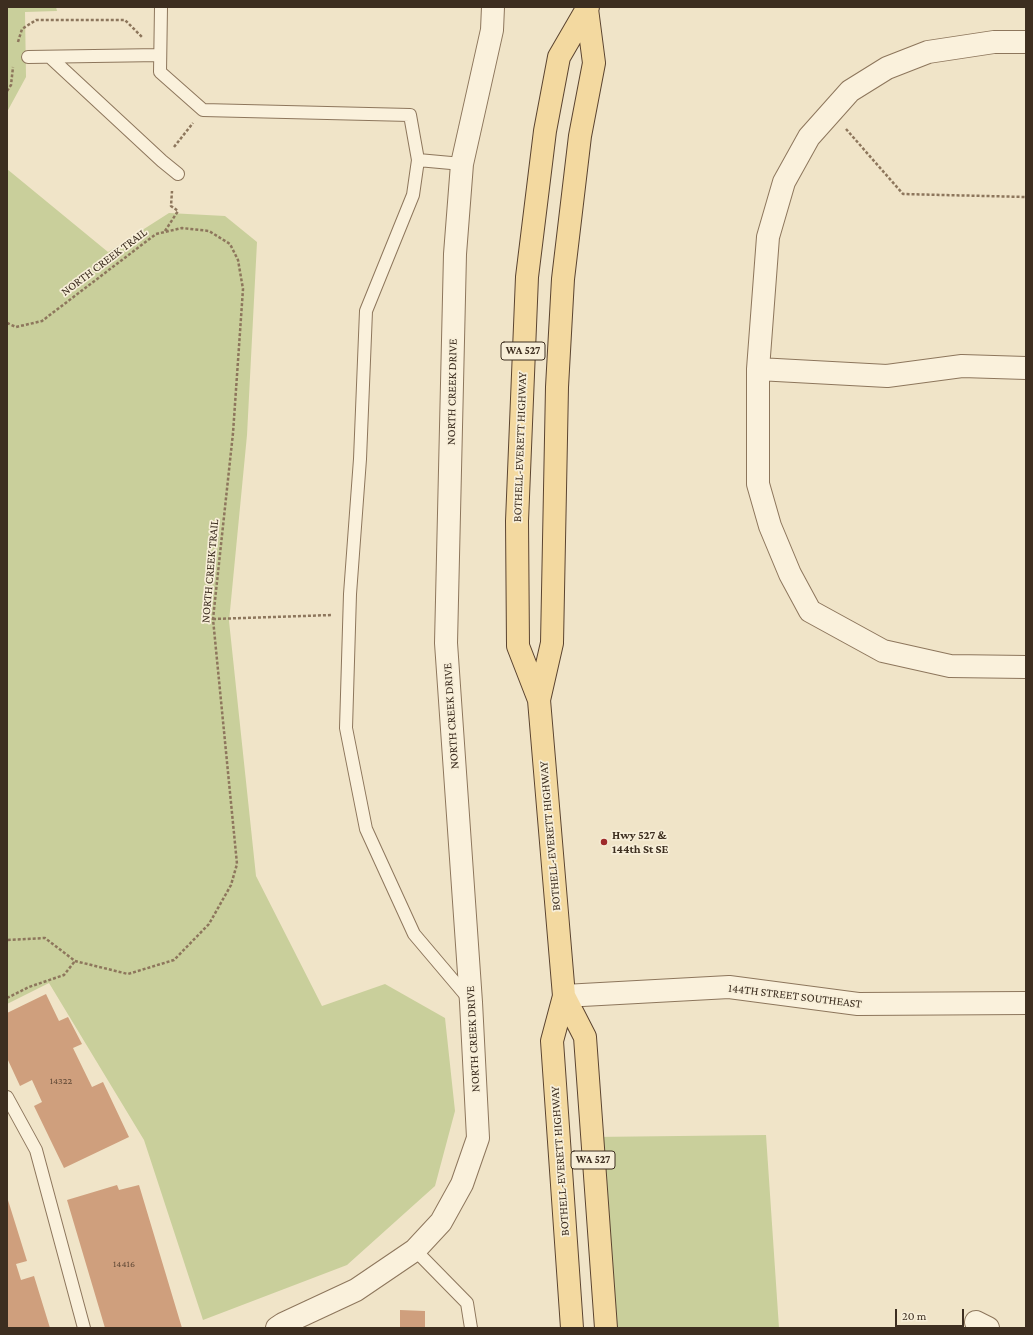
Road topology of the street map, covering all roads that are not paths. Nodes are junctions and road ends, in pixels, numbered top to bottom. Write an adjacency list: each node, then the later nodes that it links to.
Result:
1 (161, 7): 5 (lane)
2 (492, 7): 9 (street, NORTH CREEK DRIVE)
3 (587, 8): 14 (main road, BOTHELL-EVERETT HIGHWAY / WA 527); 14 (main road, BOTHELL-EVERETT HIGHWAY / WA 527)
4 (1026, 42): 12 (street)
5 (160, 55): 7 (lane); 8 (lane)
6 (28, 57): 7 (lane)
7 (51, 58): 10 (lane)
8 (418, 160): 9 (lane); 16 (lane)
9 (462, 164): 16 (street, NORTH CREEK DRIVE)
10 (178, 174)
11 (1026, 368): 12 (street)
12 (758, 369): 13 (street)
13 (1026, 667)
14 (539, 700): 15 (main road, BOTHELL-EVERETT HIGHWAY / WA 527)
15 (564, 996): 17 (street, 144TH STREET SOUTHEAST); 23 (main road, BOTHELL-EVERETT HIGHWAY / WA 527); 24 (main road, BOTHELL-EVERETT HIGHWAY / WA 527)
16 (471, 1002): 19 (street, NORTH CREEK DRIVE)
17 (1026, 1003)
18 (7, 1097): 20 (lane)
19 (415, 1250): 21 (street, NORTH CREEK DRIVE); 22 (lane)
20 (84, 1328)
21 (277, 1328)
22 (471, 1328)
23 (572, 1328)
24 (606, 1328)

